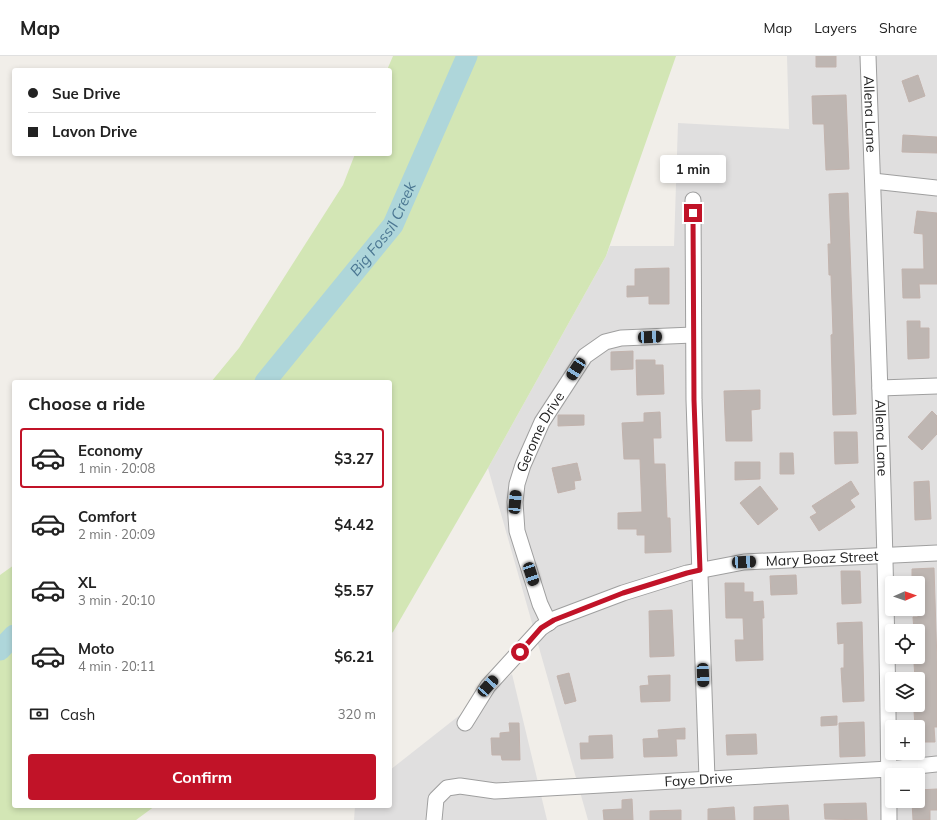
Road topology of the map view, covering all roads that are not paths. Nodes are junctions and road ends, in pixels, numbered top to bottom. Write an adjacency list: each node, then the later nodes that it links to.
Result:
1 (868, 56): 2 (street, Allena Lane)
2 (873, 181): 3 (street); 7 (street, Allena Lane)
3 (937, 188)
4 (693, 200): 5 (street)
5 (693, 335): 10 (street); 11 (street, Gerome Drive)
6 (937, 386): 7 (street)
7 (880, 388): 9 (street, Allena Lane)
8 (937, 553): 9 (street, Mary Boaz Street)
9 (884, 555): 10 (street, Mary Boaz Street); 14 (street, Allena Lane)
10 (700, 570): 11 (street, Mary Boaz Street); 17 (street)
11 (549, 623): 12 (street, Mary Boaz Street)
12 (465, 723)
13 (937, 764): 15 (street, Faye Drive)
14 (889, 768)
15 (899, 768)
16 (885, 769): 17 (street, Faye Drive)
17 (707, 779): 19 (street, Faye Drive)
18 (890, 808): 20 (street, Allena Lane)
19 (434, 820)
20 (890, 820)

